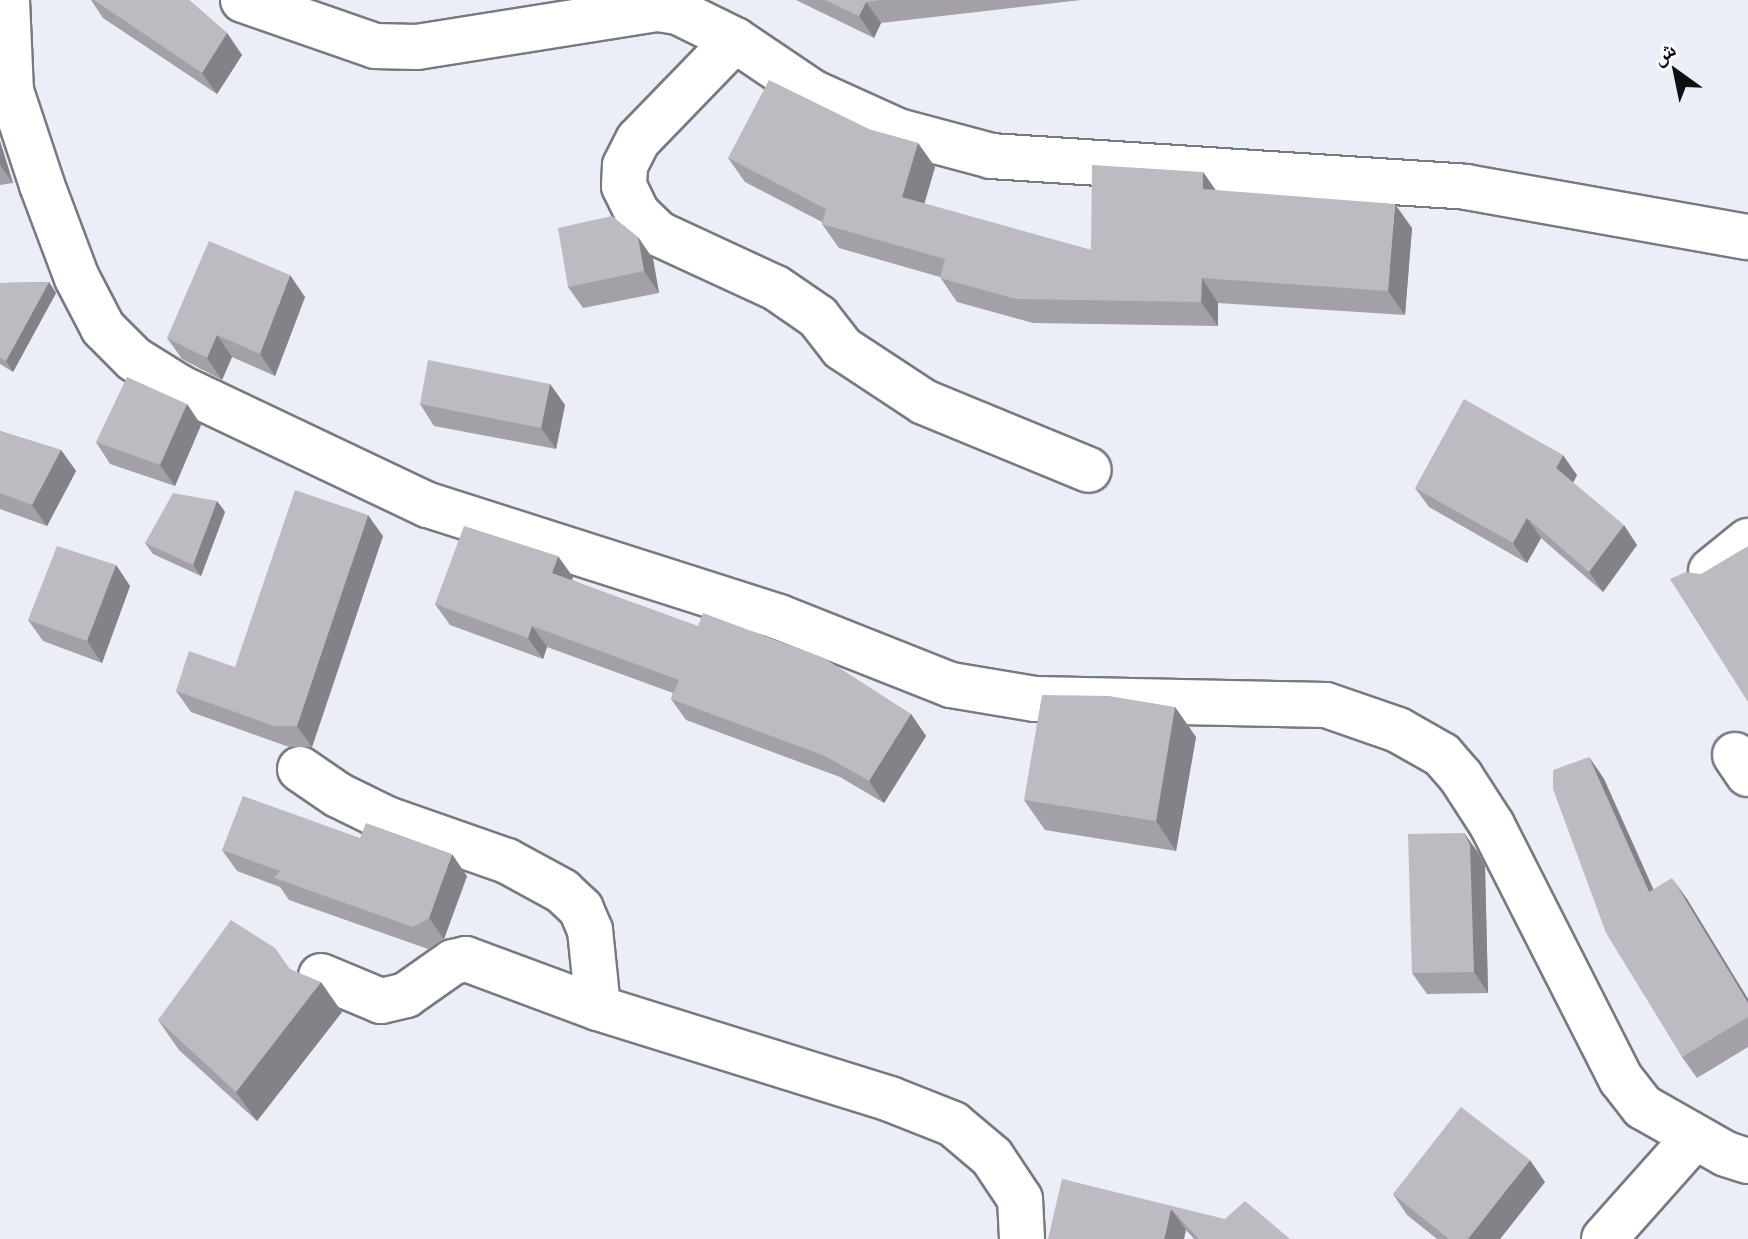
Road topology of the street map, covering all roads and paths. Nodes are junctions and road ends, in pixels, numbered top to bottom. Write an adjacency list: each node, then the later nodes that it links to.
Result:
1 (7, 0): 12 (street)
2 (243, 0): 4 (street)
3 (711, 0): 4 (street)
4 (735, 40): 5 (street); 6 (street)
5 (1748, 237)
6 (1089, 470)
7 (1748, 541): 8 (street)
8 (1711, 571)
9 (300, 769): 11 (street)
10 (321, 976): 11 (street)
11 (598, 1008): 14 (street)
12 (1694, 1138): 13 (street); 15 (street)
13 (1748, 1161)
14 (1022, 1239)
15 (1604, 1239)

